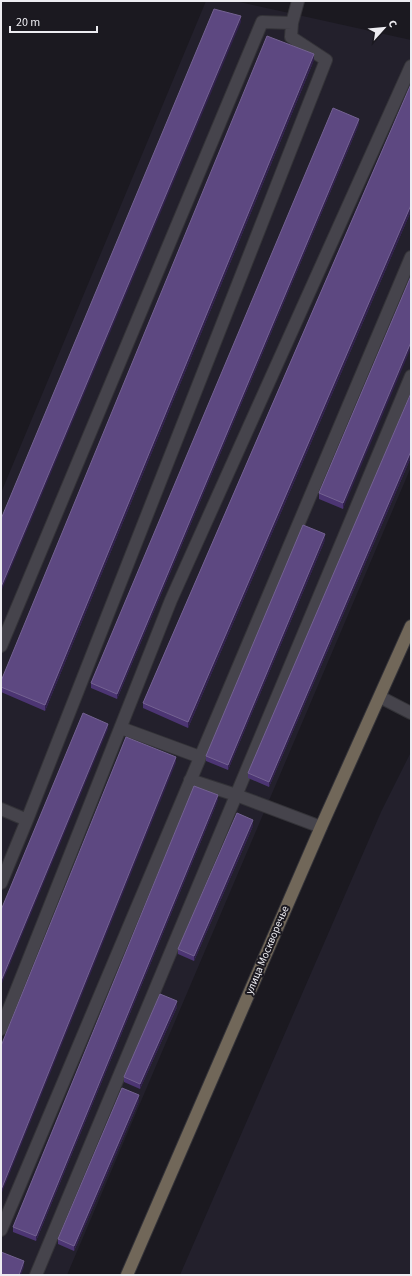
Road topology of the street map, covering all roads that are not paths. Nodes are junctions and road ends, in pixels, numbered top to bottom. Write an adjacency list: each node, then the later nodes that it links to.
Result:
1 (298, 1): 2 (lane)
2 (292, 23): 7 (lane); 15 (lane)
3 (411, 66): 10 (lane)
4 (411, 257): 11 (lane)
5 (411, 376): 13 (lane)
6 (411, 626): 8 (main road, улица Москворечье)
7 (1, 646)
8 (380, 697): 9 (lane); 16 (main road, улица Москворечье)
9 (411, 713)
10 (121, 728): 11 (lane); 18 (lane)
11 (200, 757): 12 (lane)
12 (190, 780): 13 (lane); 19 (lane)
13 (236, 795): 16 (lane); 20 (lane)
14 (1, 810): 15 (lane)
15 (27, 820): 17 (lane)
16 (321, 826): 21 (main road, улица Москворечье)
17 (1, 883)
18 (1, 1029)
19 (1, 1230)
20 (36, 1275)
21 (127, 1275)

